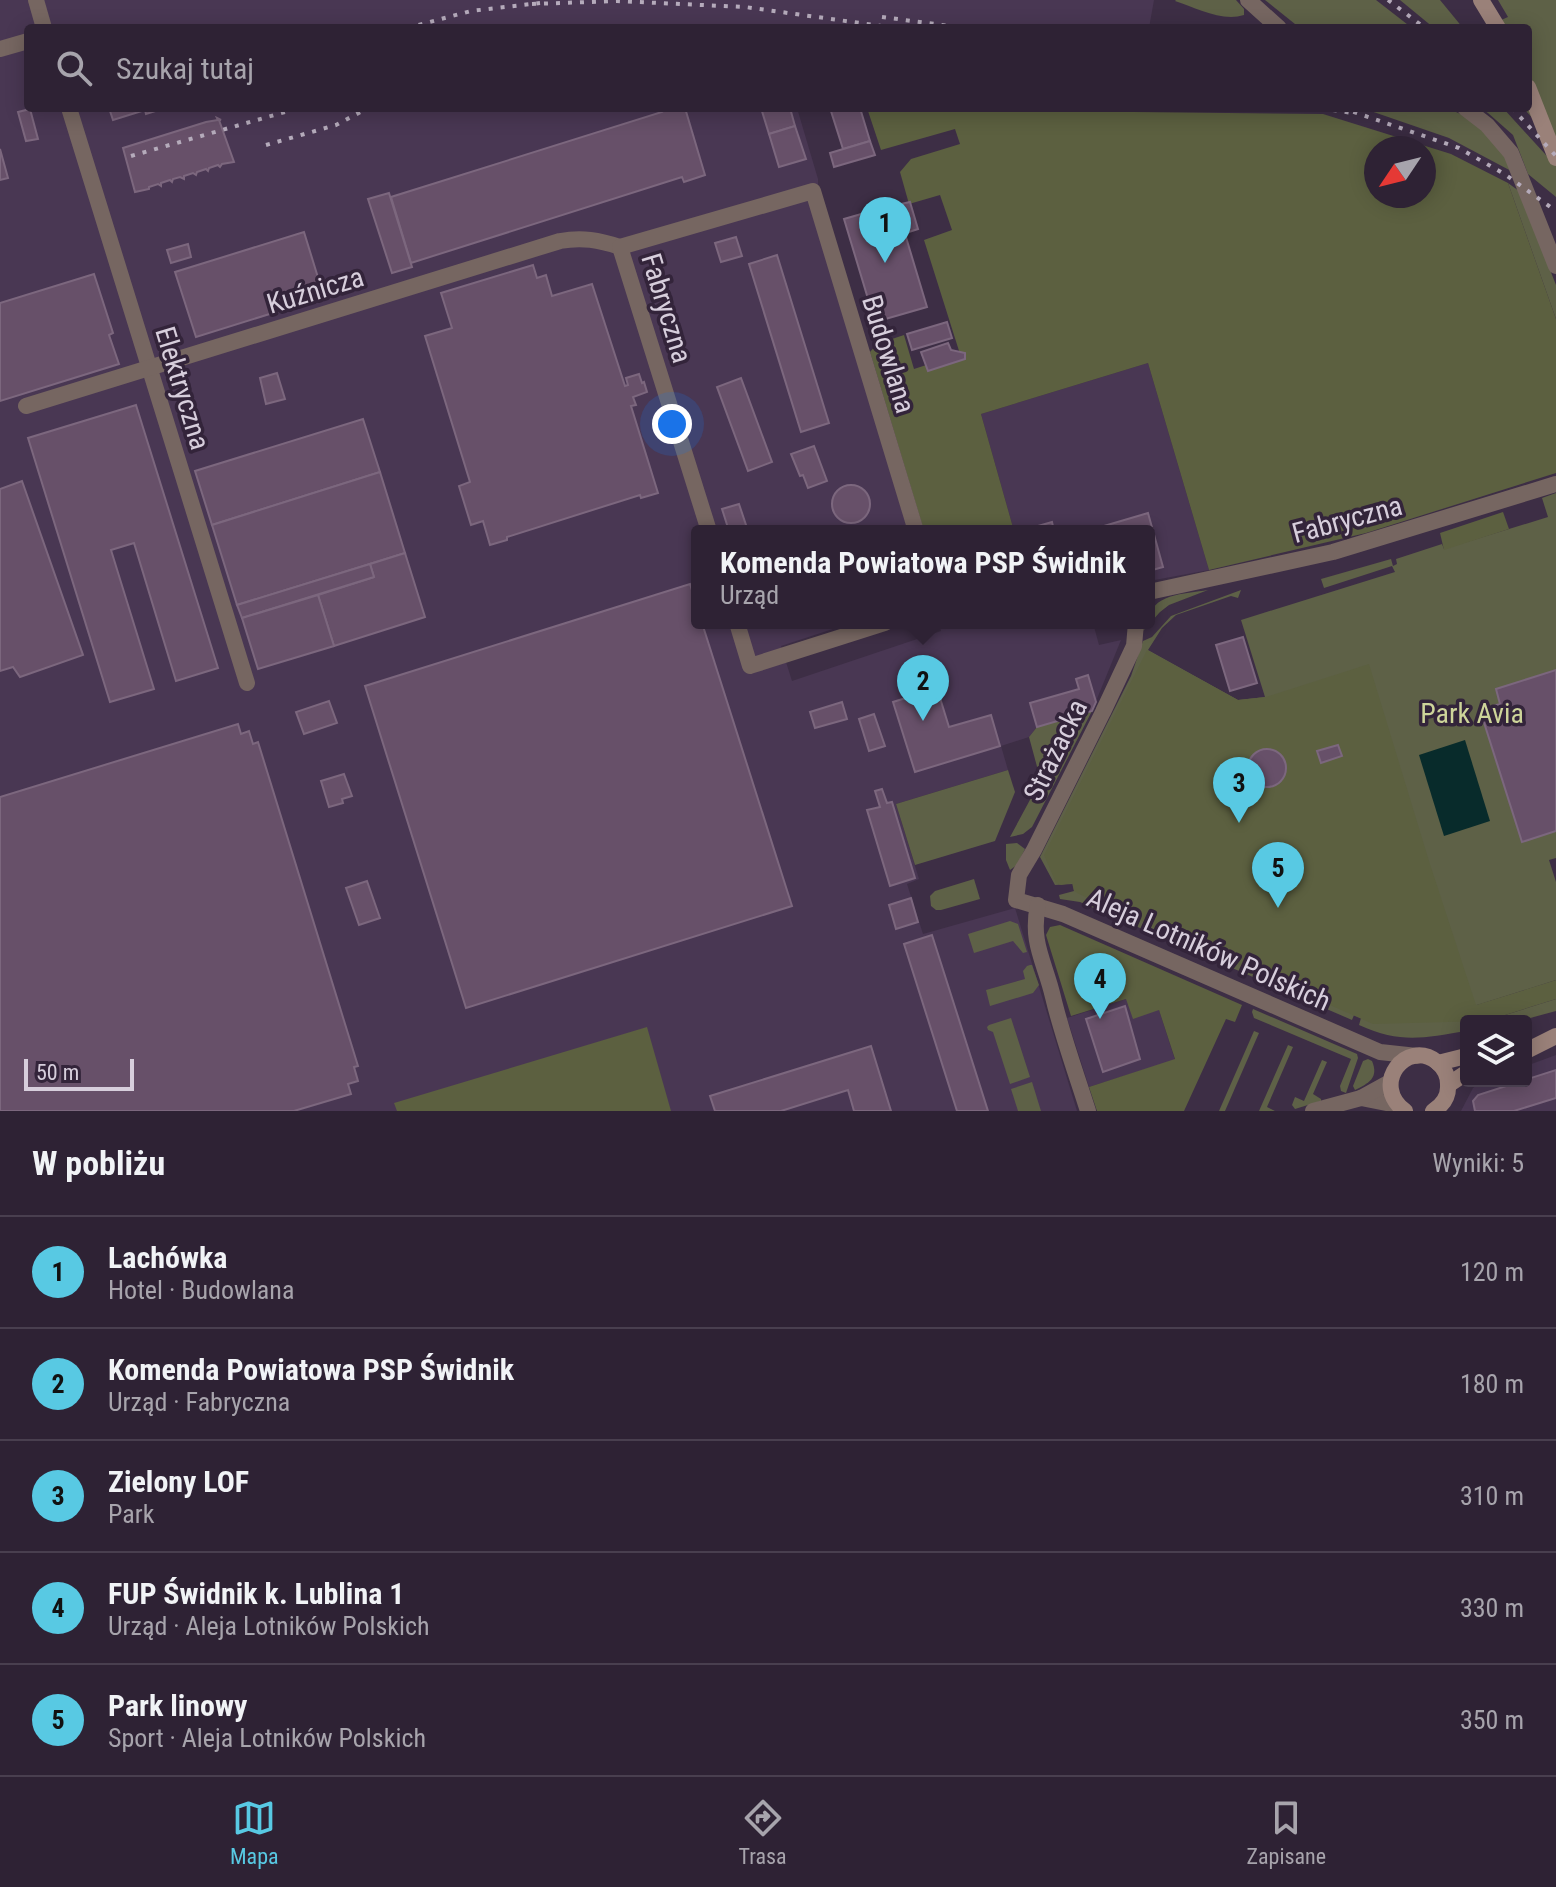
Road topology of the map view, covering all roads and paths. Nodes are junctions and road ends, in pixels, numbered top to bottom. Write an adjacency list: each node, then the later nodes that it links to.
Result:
1 (36, 0): 4 (street)
2 (1248, 0): 5 (street)
3 (1481, 0): 6 (street)
4 (43, 24)
5 (1275, 24)
6 (1496, 24)
7 (24, 42): 8 (street)
8 (0, 49)
9 (1532, 97): 12 (street)
10 (70, 112): 16 (street, Elektryczna)
11 (1471, 112): 15 (street)
12 (1556, 158)
13 (813, 191): 14 (street, Fabryczna); 20 (street, Budowlana)
14 (620, 247): 16 (street, Kuźnicza); 19 (street, Fabryczna)
15 (1556, 266)
16 (149, 368): 17 (street, Kuźnicza); 25 (street, Elektryczna)
17 (26, 406)
18 (1556, 484): 21 (street, Fabryczna)
19 (707, 525)
20 (914, 525)
21 (1155, 591)
22 (739, 629): 23 (street)
23 (866, 629)
24 (1135, 629): 26 (street, Strażacka)
25 (247, 683)
26 (1016, 900): 27 (street, Aleja Lotników Polskich)
27 (1038, 905): 31 (street, Aleja Lotników Polskich); 40 (street)
28 (1553, 1036): 29 (street); 30 (street)
29 (1532, 1039)
30 (1532, 1048)
31 (1380, 1052): 32 (street, Aleja Lotników Polskich); 36 (street)
32 (1417, 1056): 34 (street); 36 (street)
33 (1460, 1058): 34 (street)
34 (1438, 1063): 37 (street)
35 (1460, 1077): 37 (street)
36 (1391, 1078): 38 (street); 39 (street)
37 (1448, 1085): 42 (street)
38 (1361, 1098): 39 (street); 41 (street)
39 (1403, 1110)
40 (1088, 1111)
41 (1313, 1111)
42 (1433, 1111)

